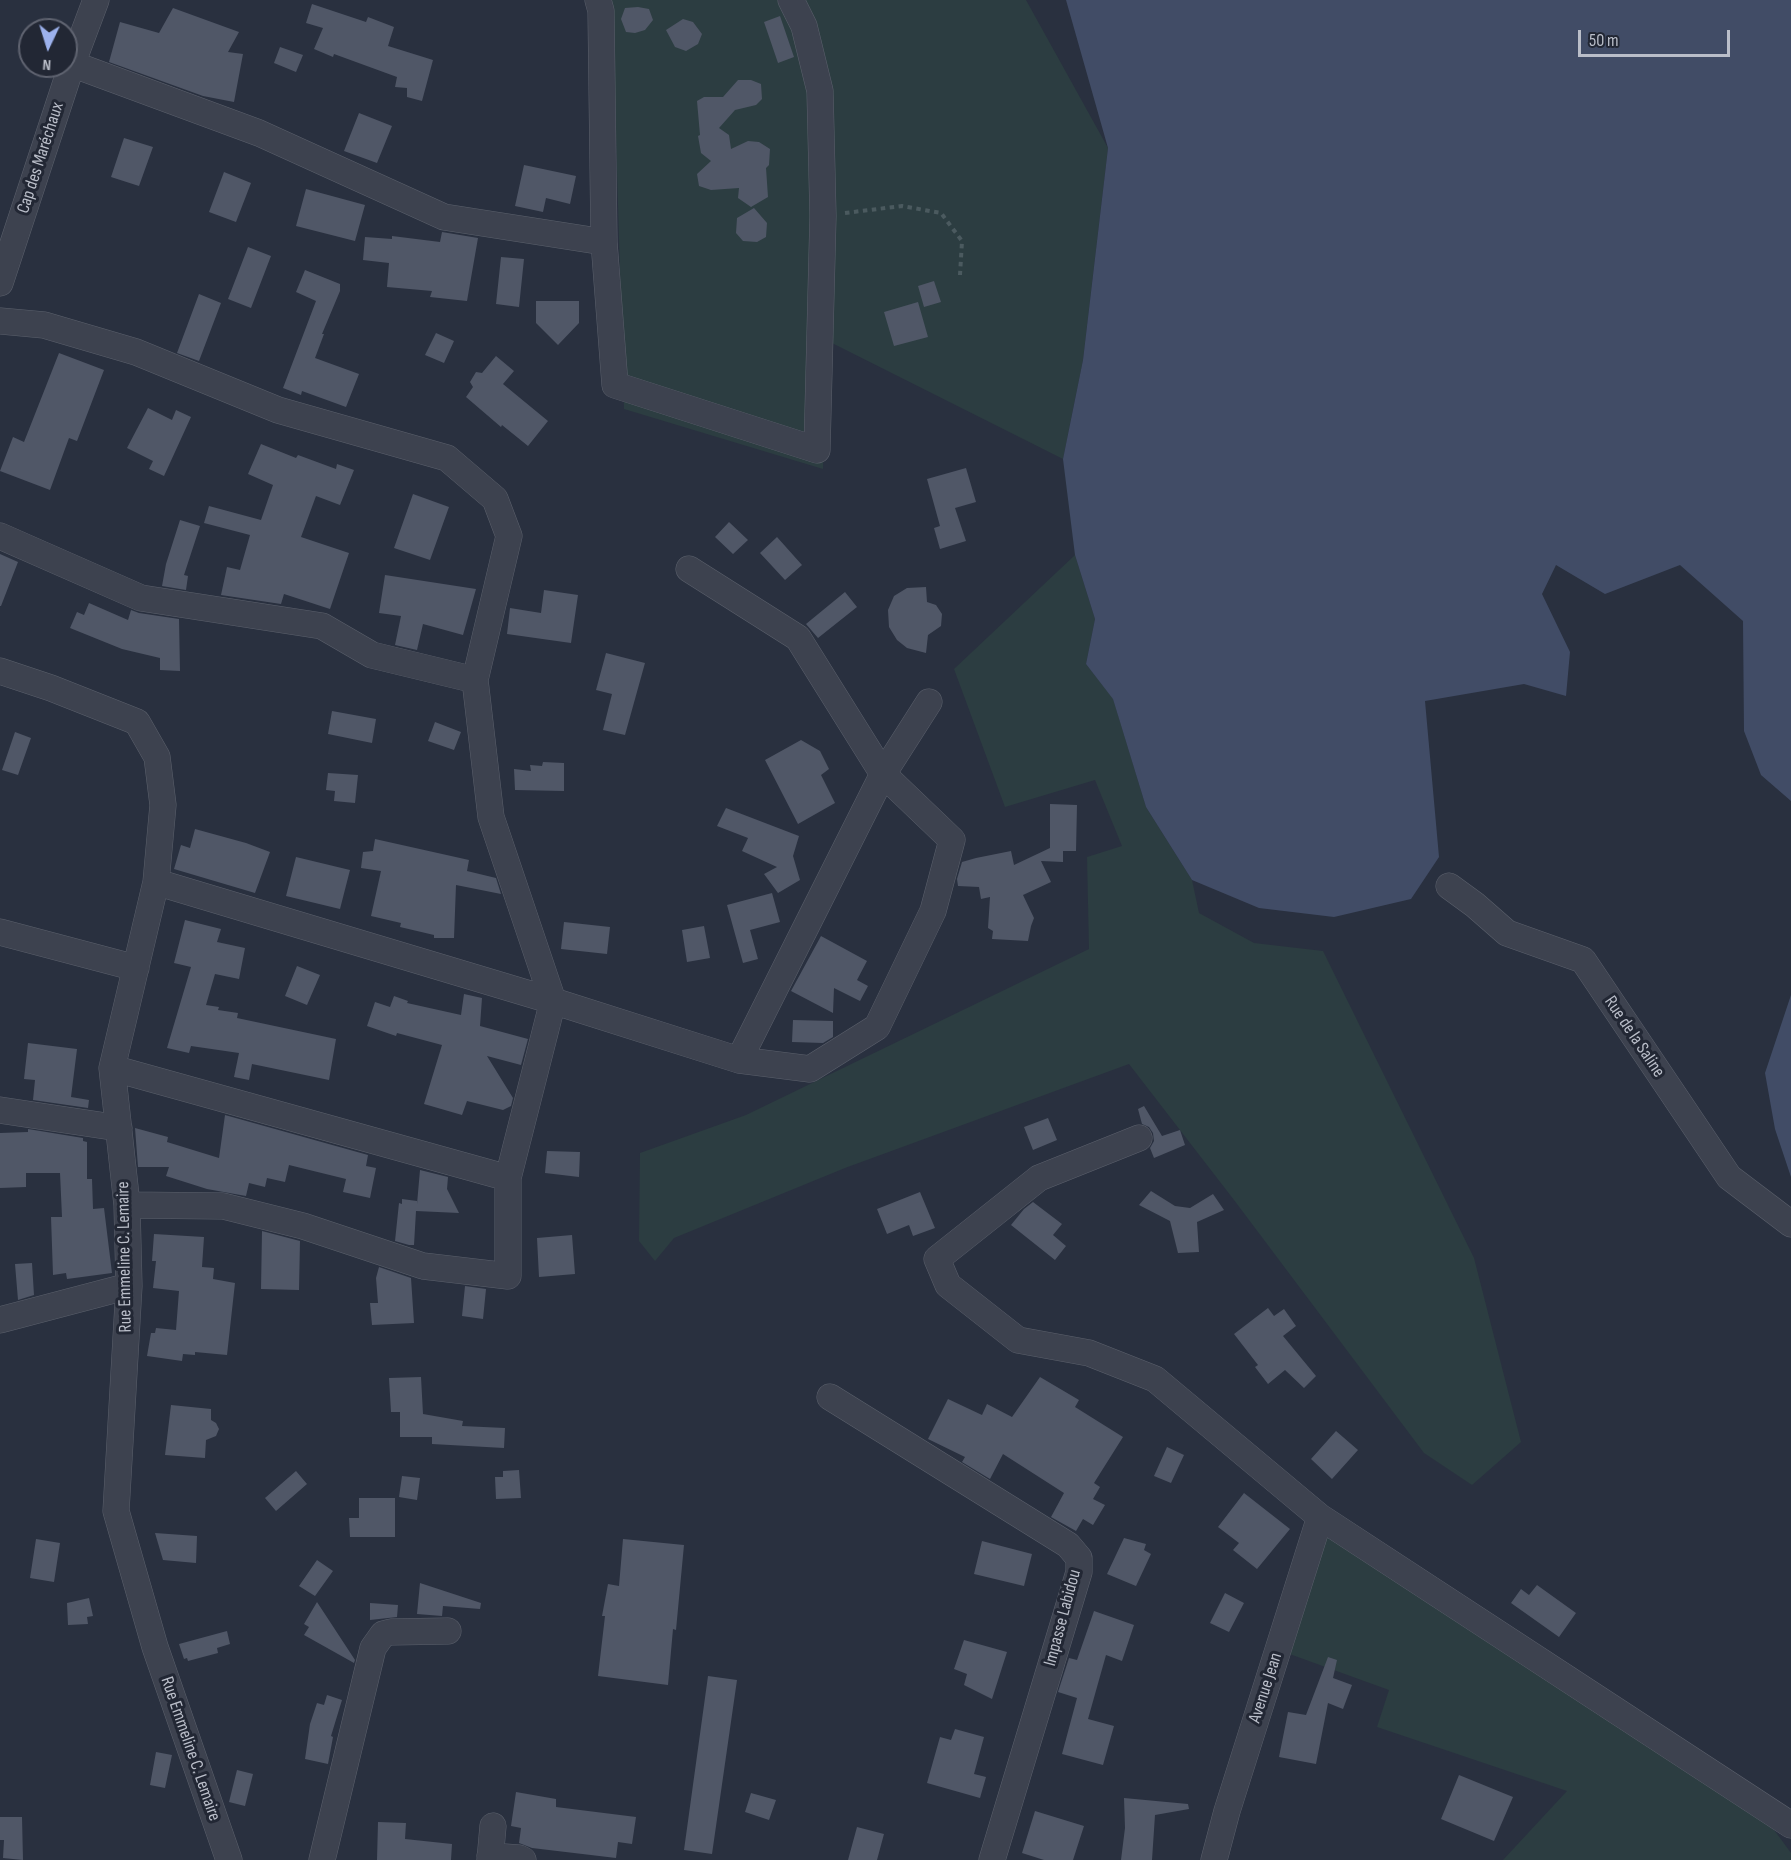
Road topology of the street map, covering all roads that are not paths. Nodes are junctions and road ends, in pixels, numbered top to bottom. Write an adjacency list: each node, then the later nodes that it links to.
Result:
1 (96, 0): 4 (street, Cap des Maréchaux)
2 (598, 0): 7 (street)
3 (791, 0): 7 (street)
4 (78, 48)
5 (78, 66): 7 (street)
6 (67, 78): 8 (street, Cap des Maréchaux)
7 (604, 242)
8 (0, 283)
9 (0, 321): 13 (street)
10 (0, 536): 13 (street)
11 (689, 569): 15 (street)
12 (0, 671): 16 (street, Rue Emmeline C. Lemaire)
13 (475, 680): 20 (street)
14 (929, 702): 15 (street)
15 (882, 774): 21 (street); 21 (street)
16 (156, 882): 19 (street, Rue Emmeline C. Lemaire); 20 (street)
17 (1449, 886): 28 (street, Rue de la Saline)
18 (0, 932): 19 (street)
19 (136, 968): 22 (street, Rue Emmeline C. Lemaire)
20 (553, 1001): 21 (street); 26 (street)
21 (739, 1060)
22 (112, 1068): 24 (street, Rue Emmeline C. Lemaire); 26 (street)
23 (0, 1110): 24 (street)
24 (119, 1128): 27 (street, Rue Emmeline C. Lemaire)
25 (1139, 1138): 32 (street)
26 (508, 1178): 27 (street)
27 (127, 1205): 29 (street, Rue Emmeline C. Lemaire)
28 (1791, 1224)
29 (129, 1286): 30 (street); 37 (street, Rue Emmeline C. Lemaire)
30 (0, 1320)
31 (830, 1396): 40 (street, Impasse Labidou)
32 (1320, 1517): 34 (street); 41 (street, Avenue Jean)
33 (448, 1631): 38 (street)
34 (1791, 1825)
35 (493, 1826): 36 (street)
36 (490, 1858): 39 (street)
37 (229, 1860)
38 (322, 1860)
39 (523, 1860)
40 (992, 1860)
41 (1214, 1860)

